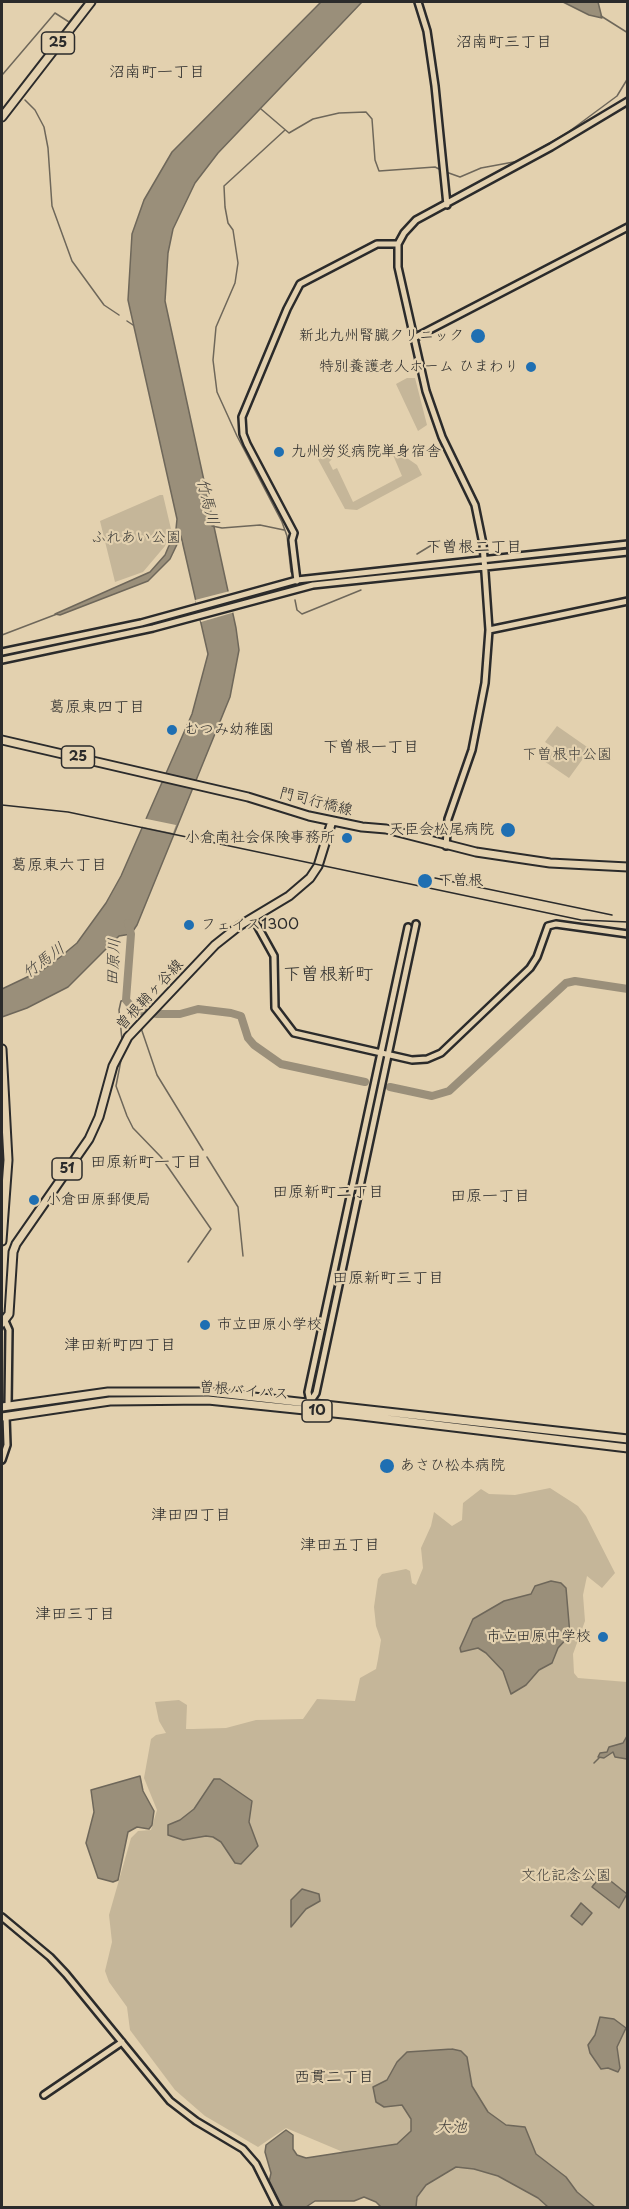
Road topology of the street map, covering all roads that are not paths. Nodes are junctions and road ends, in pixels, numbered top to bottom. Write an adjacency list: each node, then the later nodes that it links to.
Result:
1 (91, 2): 4 (main road, 25)
2 (418, 2): 5 (street)
3 (627, 101): 5 (street)
4 (2, 117)
5 (447, 205): 7 (street)
6 (627, 227): 8 (street)
7 (398, 244): 8 (street); 13 (street)
8 (414, 338): 11 (street)
9 (627, 544): 11 (street)
10 (627, 552): 12 (street)
11 (483, 559): 12 (street); 13 (street)
12 (483, 567): 14 (street); 16 (street)
13 (297, 580): 14 (street); 17 (street)
14 (297, 588): 18 (street)
15 (627, 601): 16 (street)
16 (489, 630): 21 (street)
17 (2, 652)
18 (2, 660)
19 (2, 740): 20 (main road, 門司行橋線 / 25)
20 (332, 821): 21 (main road, 門司行橋線 / 25); 23 (main road, 曽根鞘ヶ谷線 / 51)
21 (446, 846): 22 (main road, 門司行橋線 / 25)
22 (627, 867)
23 (253, 918): 28 (street); 30 (main road, 曽根鞘ヶ谷線 / 51)
24 (416, 924): 28 (street)
25 (408, 927): 28 (street)
26 (627, 934): 28 (street)
27 (2, 1049): 29 (main road)
28 (385, 1054): 31 (street); 32 (street)
29 (2, 1241)
30 (3, 1322): 36 (street)
31 (308, 1392): 33 (street); 34 (street)
32 (316, 1393): 34 (street); 35 (street)
33 (294, 1400): 34 (main road, 曽根バイパス / 10); 36 (main road, 曽根バイパス / 10)
34 (310, 1402): 35 (main road, 曽根バイパス / 10); 37 (main road); 38 (main road)
35 (325, 1404): 40 (main road, 曽根バイパス / 10)
36 (5, 1407)
37 (294, 1409): 38 (main road, 曽根バイパス / 10); 39 (main road, 曽根バイパス / 10)
38 (324, 1412): 41 (main road, 曽根バイパス / 10)
39 (4, 1417): 42 (street)
40 (627, 1439)
41 (627, 1448)
42 (2, 1460)
43 (2, 1917): 44 (street)
44 (122, 2042): 45 (street); 46 (street)
45 (44, 2095)
46 (278, 2208)

